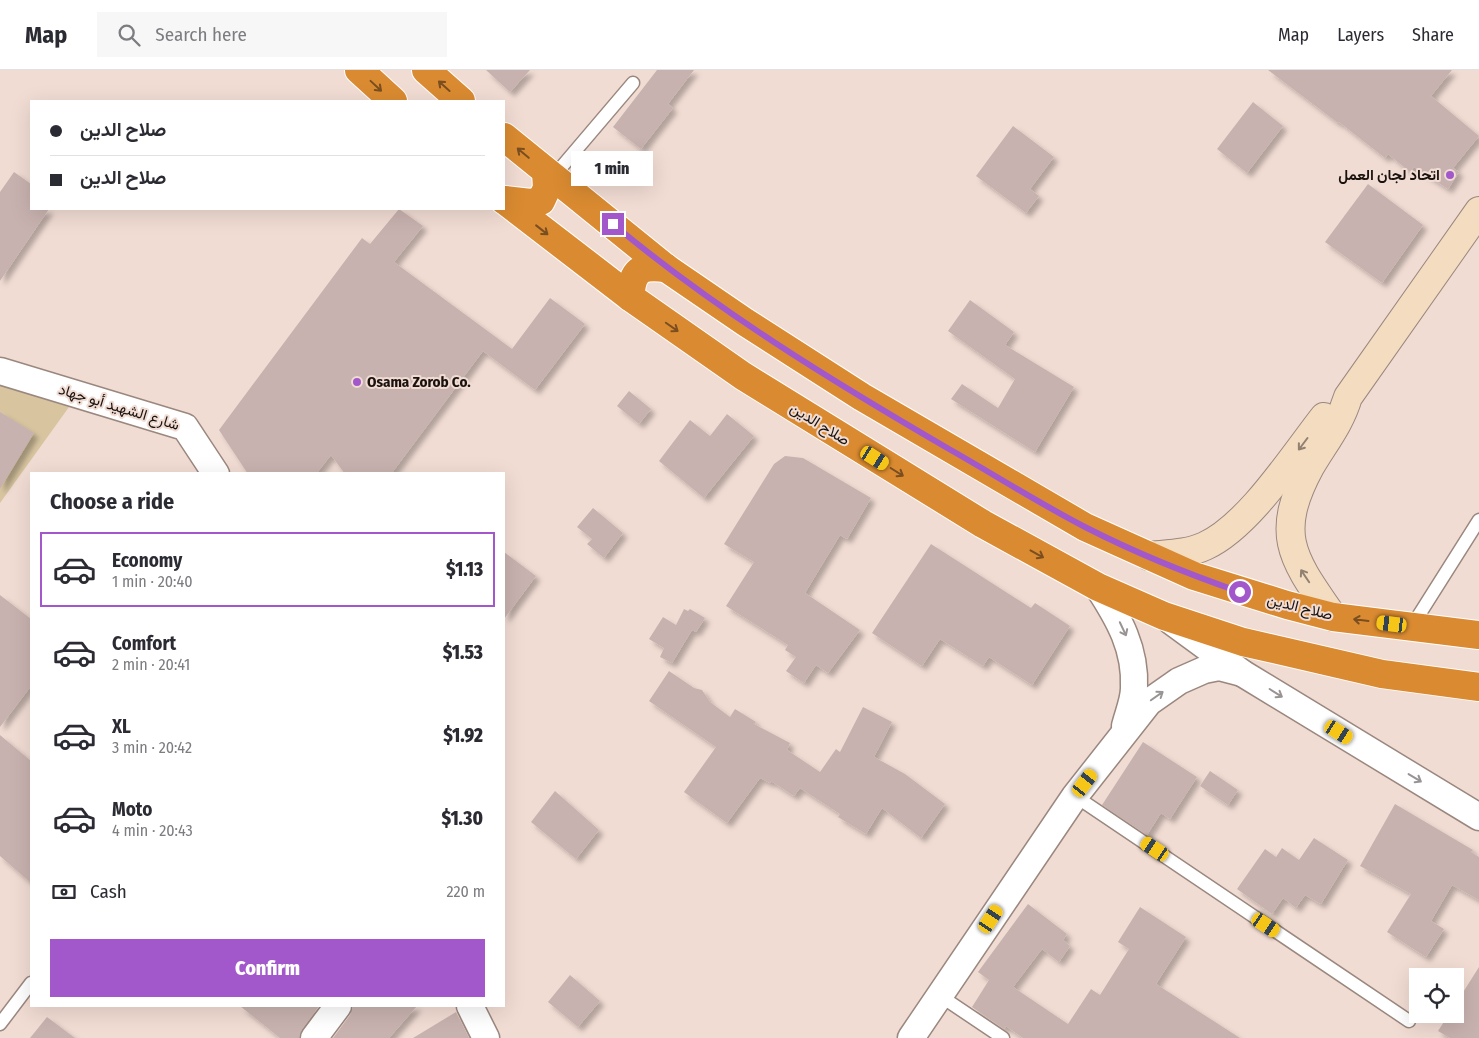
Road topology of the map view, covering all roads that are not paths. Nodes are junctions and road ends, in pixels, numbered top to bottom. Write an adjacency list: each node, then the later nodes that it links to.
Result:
1 (359, 70): 4 (highway, one-way to 4)
2 (426, 70): 5 (highway, one-way to 2)
3 (634, 83): 7 (lane)
4 (392, 100)
5 (460, 100)
6 (505, 138): 7 (highway, صلاح الدين, one-way to 6)
7 (550, 174): 8 (highway); 11 (highway, صلاح الدين)
8 (505, 200)
9 (505, 201): 12 (highway, صلاح الدين, one-way to 12)
10 (1479, 211): 14 (main road)
11 (666, 268): 12 (highway); 17 (highway, صلاح الدين)
12 (630, 297): 18 (highway, صلاح الدين, one-way to 18)
13 (0, 371): 15 (street, شارع الشهيد أبو جهاد)
14 (1348, 397): 17 (main road, one-way to 17); 20 (main road, one-way to 14)
15 (215, 472)
16 (1479, 520): 21 (lane)
17 (1149, 556): 20 (highway, صلاح الدين)
18 (1098, 587): 19 (highway, صلاح الدين); 25 (street, one-way to 25)
19 (1164, 616): 23 (street); 24 (highway, صلاح الدين)
20 (1333, 617): 21 (highway, صلاح الدين, one-way to 20)
21 (1412, 626): 22 (highway, صلاح الدين)
22 (1479, 634)
23 (1242, 673): 25 (street, one-way to 23); 27 (street, one-way to 27)
24 (1479, 687)
25 (1124, 732): 26 (street)
26 (1075, 796): 29 (street); 32 (lane)
27 (1479, 817)
28 (30, 984): 33 (lane)
29 (939, 996): 36 (street); 37 (lane)
30 (337, 1007): 34 (street)
31 (470, 1007): 35 (street)
32 (1409, 1022)
33 (0, 1024)
34 (314, 1038)
35 (486, 1038)
36 (911, 1038)
37 (1003, 1038)

